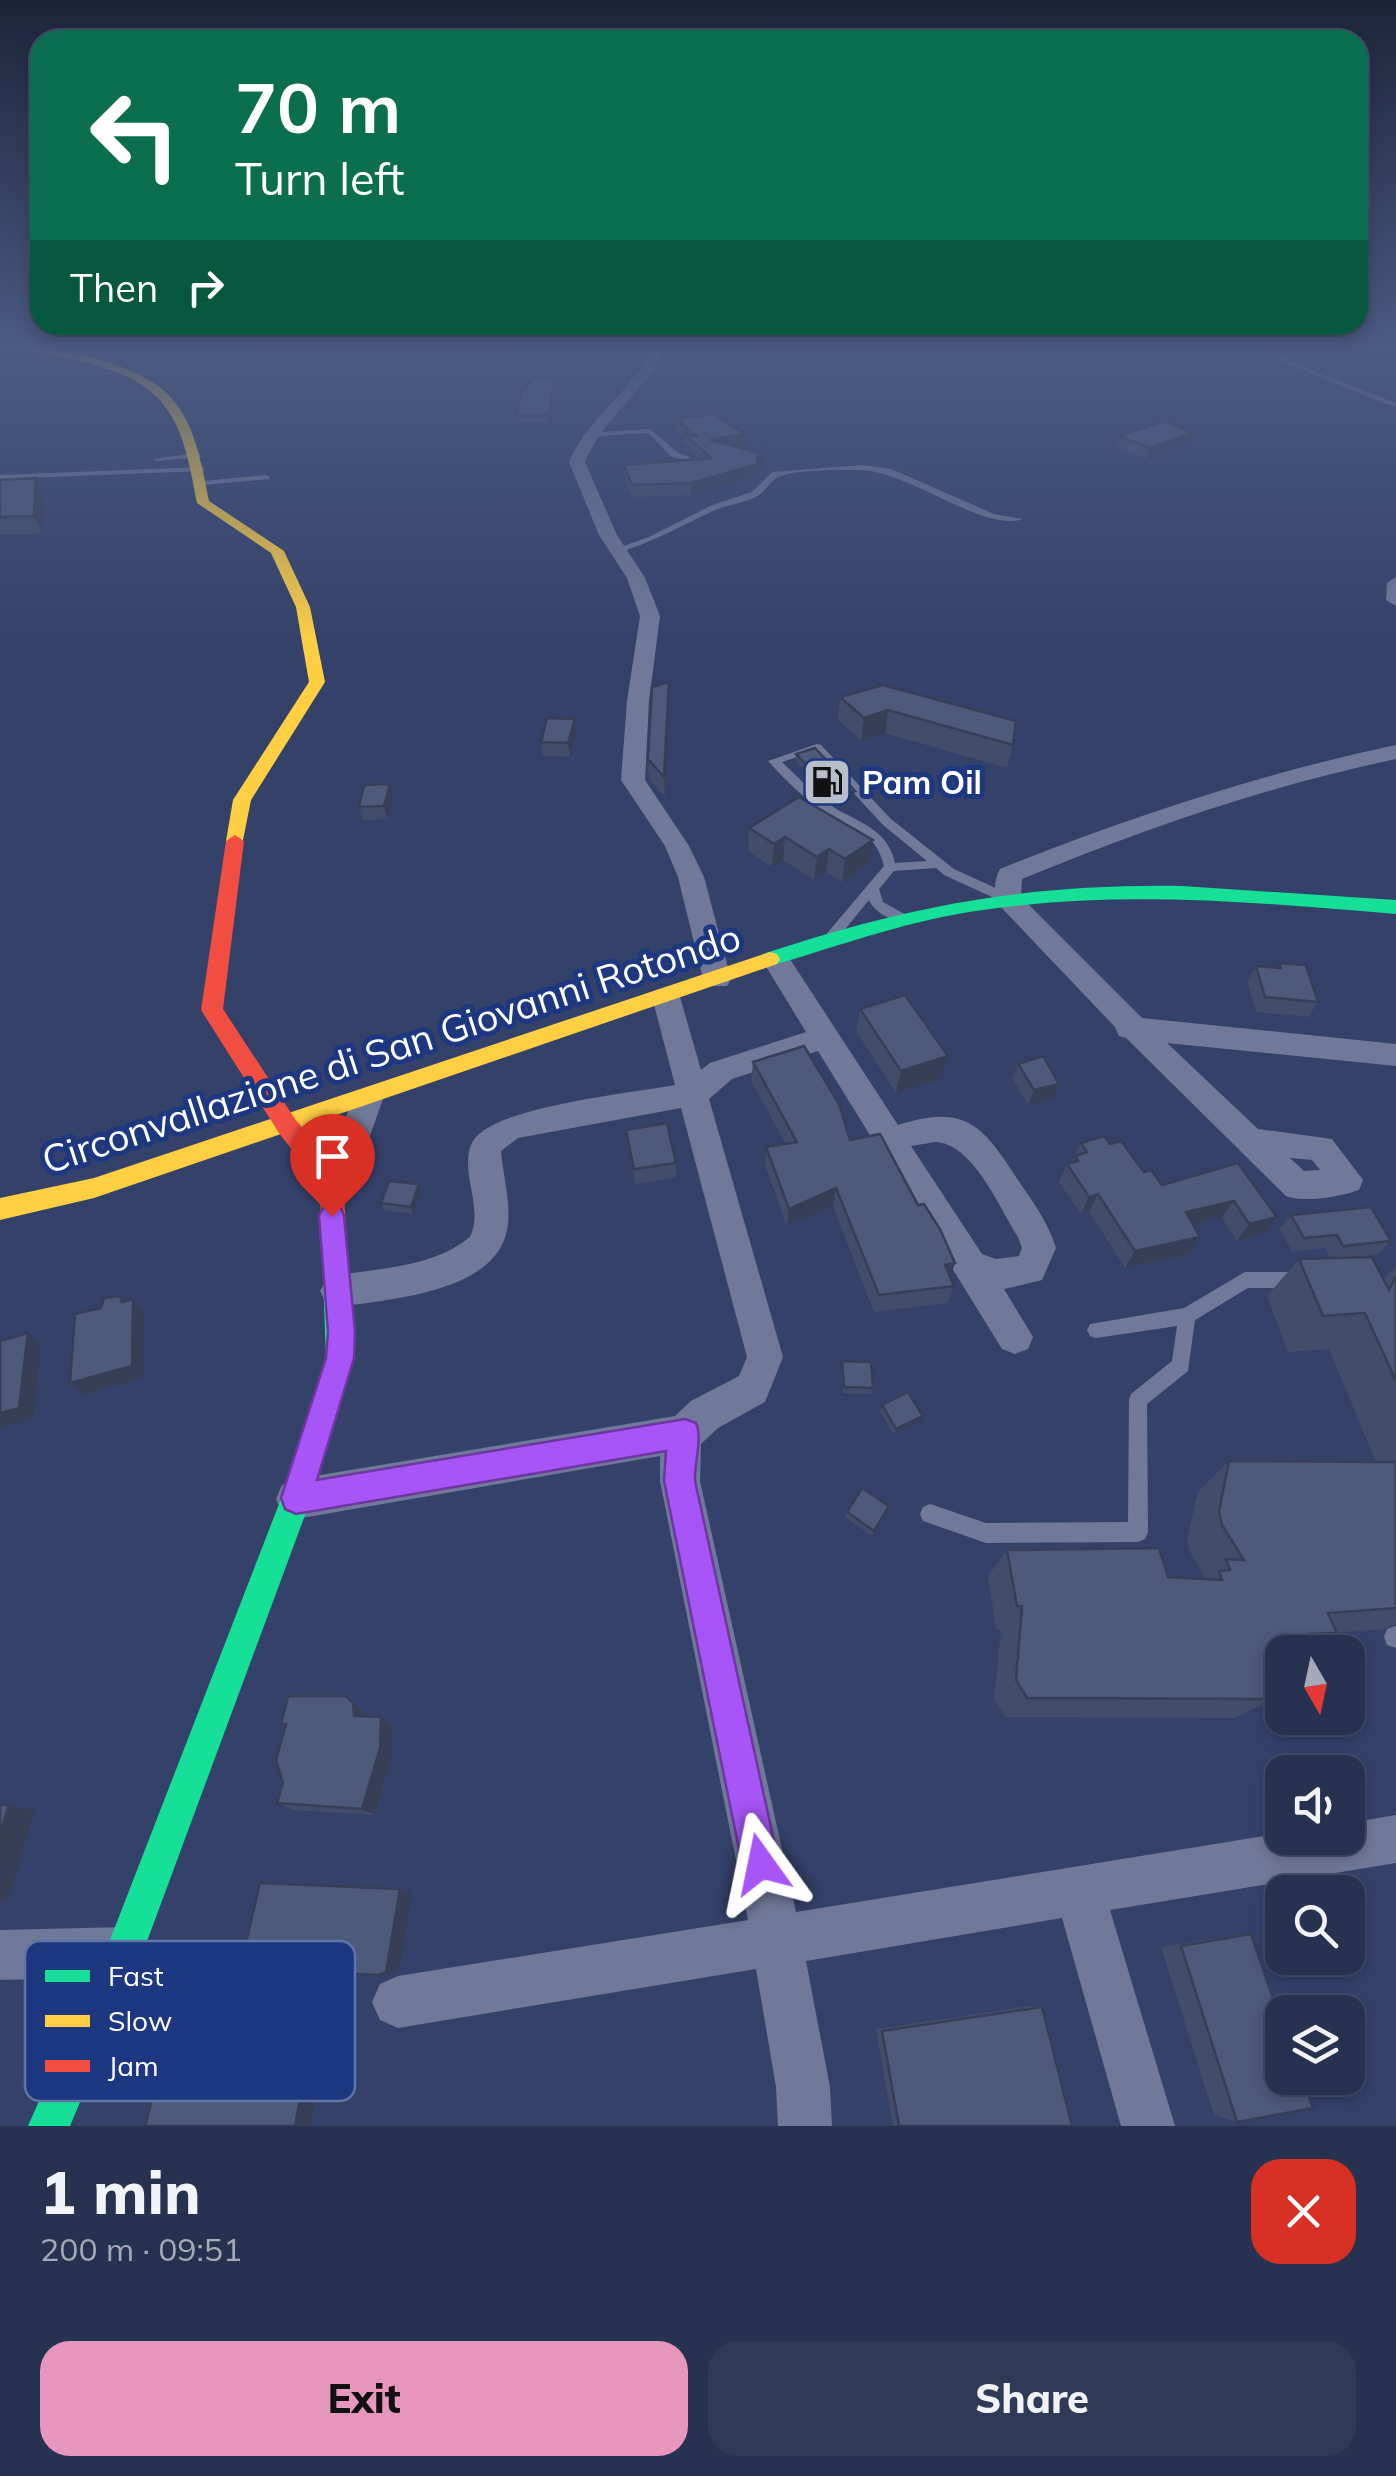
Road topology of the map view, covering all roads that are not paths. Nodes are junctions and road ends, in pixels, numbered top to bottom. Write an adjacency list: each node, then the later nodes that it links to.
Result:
1 (193, 443): 6 (street)
2 (583, 443): 12 (street)
3 (663, 443): 5 (lane)
4 (157, 459): 6 (lane)
5 (687, 459)
6 (200, 469): 7 (lane); 9 (lane); 31 (street)
7 (27, 476): 8 (lane); 10 (lane)
8 (0, 477)
9 (266, 477)
10 (0, 488)
11 (1018, 519): 12 (lane)
12 (617, 550): 24 (street)
13 (1396, 583): 14 (street)
14 (1396, 600)
15 (1396, 752): 19 (street)
16 (939, 864): 17 (lane); 17 (lane); 19 (lane)
17 (890, 867): 18 (lane)
18 (872, 888): 21 (lane); 22 (lane)
19 (1008, 899): 20 (street, Circonvallazione di San Giovanni Rotondo); 21 (street, Circonvallazione di San Giovanni Rotondo); 26 (street)
20 (1396, 907)
21 (903, 919): 22 (street, Circonvallazione di San Giovanni Rotondo)
22 (826, 944): 23 (street, Circonvallazione di San Giovanni Rotondo)
23 (776, 960): 24 (street, Circonvallazione di San Giovanni Rotondo); 27 (street)
24 (717, 980): 25 (street, Circonvallazione di San Giovanni Rotondo)
25 (666, 997): 29 (street); 30 (street, Circonvallazione di San Giovanni Rotondo)
26 (1129, 1028): 28 (street); 33 (street)
27 (825, 1036): 29 (street); 32 (street)
28 (1396, 1055)
29 (694, 1094): 38 (street); 42 (street)
30 (368, 1099): 31 (street, Circonvallazione di San Giovanni Rotondo); 34 (street)
31 (287, 1126): 34 (street); 35 (street, Circonvallazione di San Giovanni Rotondo)
32 (891, 1140): 36 (street); 36 (street)
33 (1249, 1141)
34 (332, 1195): 38 (street)
35 (0, 1209)
36 (970, 1265): 41 (street)
37 (1320, 1280): 39 (lane)
38 (338, 1292): 43 (street)
39 (1187, 1316): 40 (lane); 44 (lane)
40 (1096, 1330)
41 (1015, 1337)
42 (685, 1433): 43 (street); 48 (street)
43 (296, 1498): 47 (street)
44 (930, 1514)
45 (1396, 1840): 46 (street)
46 (1080, 1892): 48 (street); 55 (street)
47 (128, 1941)
48 (777, 1941): 51 (street); 54 (street)
49 (25, 1954): 50 (street)
50 (0, 1955)
51 (398, 2002)
52 (59, 2101): 53 (street)
53 (48, 2126)
54 (805, 2126)
55 (1148, 2126)

